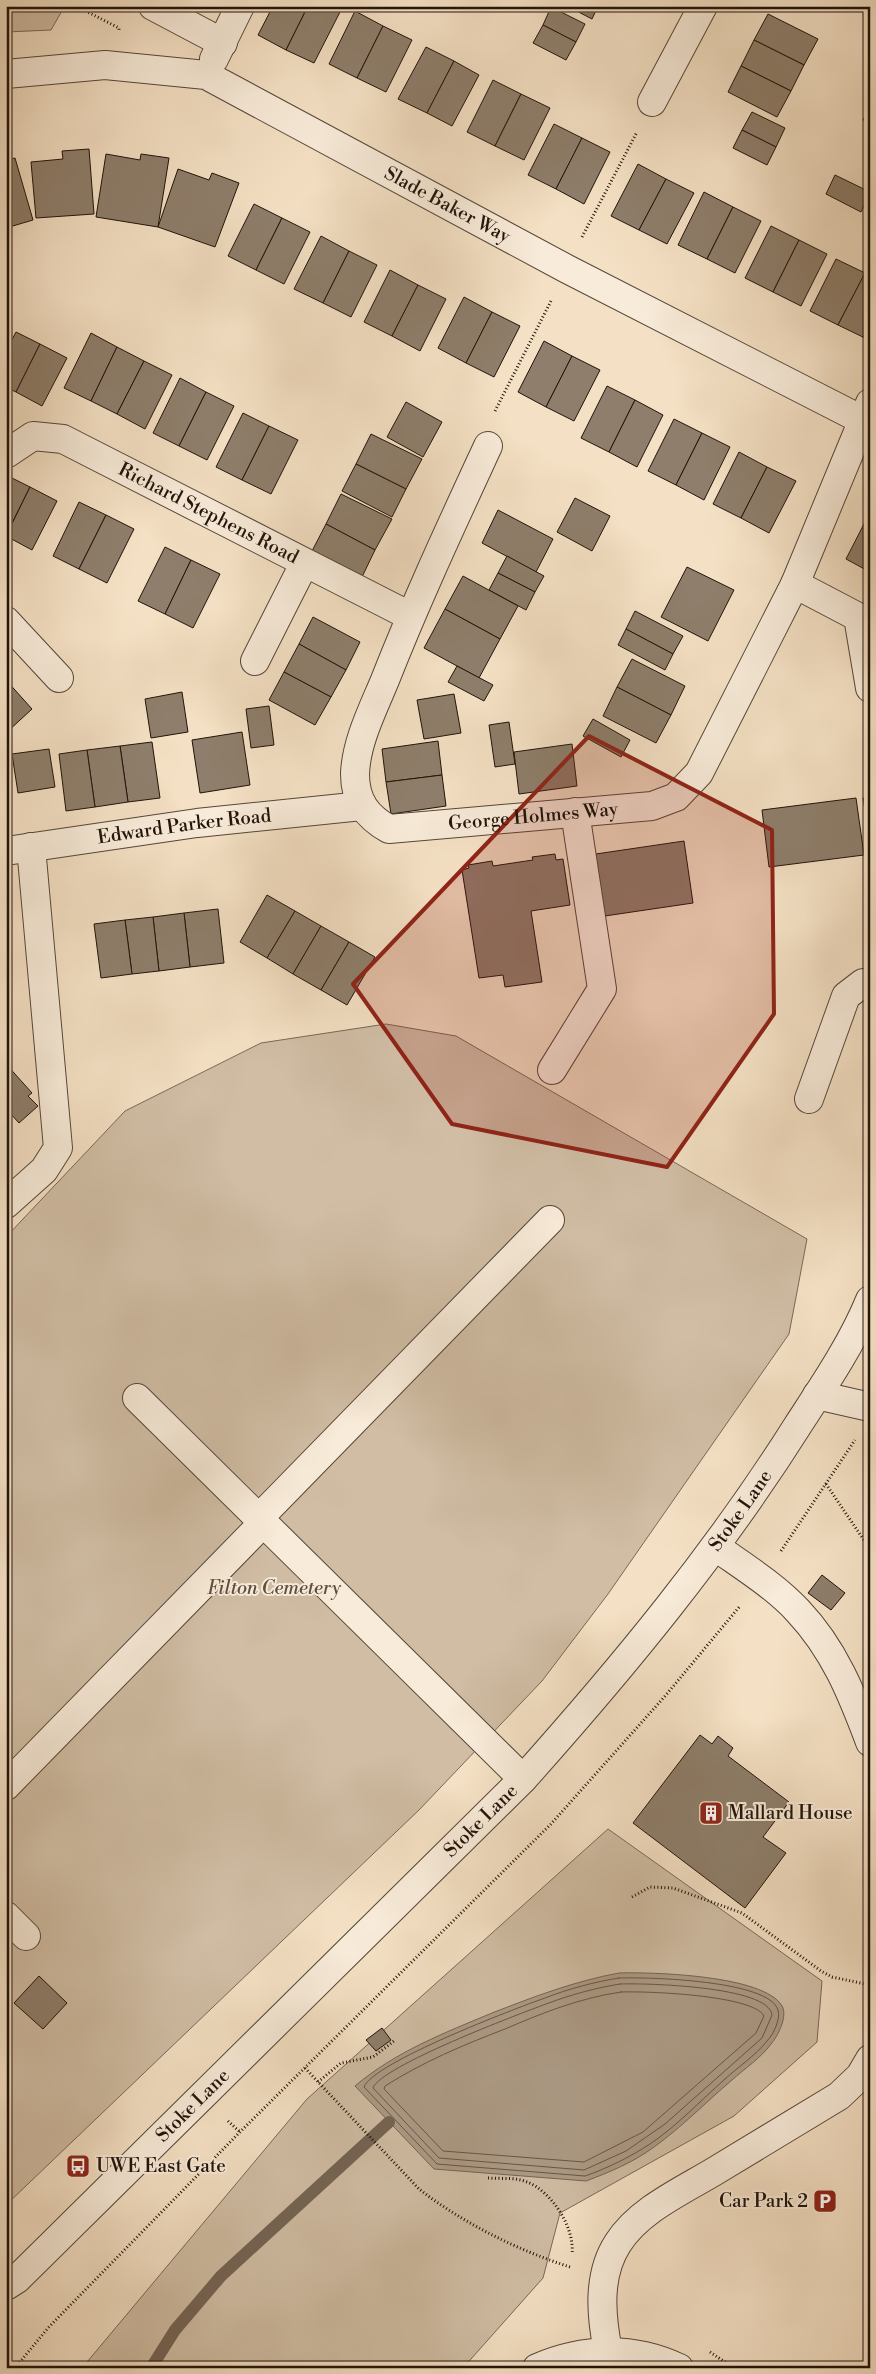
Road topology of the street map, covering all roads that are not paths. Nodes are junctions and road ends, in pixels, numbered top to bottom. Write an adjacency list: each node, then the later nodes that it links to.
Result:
1 (153, 6): 4 (street)
2 (240, 6): 4 (street)
3 (703, 6): 7 (street)
4 (223, 43): 6 (street)
5 (6, 74): 6 (street, Slade Baker Way)
6 (206, 75): 8 (street, Slade Baker Way)
7 (652, 102)
8 (867, 415): 12 (street, George Holmes Way)
9 (488, 446): 13 (street)
10 (6, 454): 11 (street, Richard Stephens Road)
11 (304, 564): 13 (street, Richard Stephens Road); 15 (street)
12 (795, 584): 17 (street); 19 (street, George Holmes Way)
13 (410, 616): 18 (street)
14 (6, 621): 16 (street)
15 (255, 661)
16 (59, 678)
17 (870, 688)
18 (362, 806): 19 (street, George Holmes Way); 20 (street, Edward Parker Road)
19 (574, 812): 22 (street)
20 (19, 849): 24 (street)
21 (870, 983): 23 (street)
22 (552, 1070)
23 (810, 1099)
24 (6, 1204)
25 (550, 1220): 30 (street)
26 (867, 1316): 27 (street, Stoke Lane)
27 (817, 1395): 29 (street); 31 (street, Stoke Lane)
28 (137, 1398): 30 (street)
29 (870, 1407)
30 (262, 1520): 33 (street); 34 (street)
31 (716, 1547): 32 (street); 33 (street, Stoke Lane)
32 (870, 1742)
33 (522, 1778): 38 (street, Stoke Lane)
34 (6, 1786)
35 (6, 1916): 36 (street)
36 (26, 1936)
37 (870, 2059): 39 (street)
38 (10, 2288)
39 (608, 2351): 40 (street); 41 (street)
40 (537, 2368)
41 (679, 2368)

